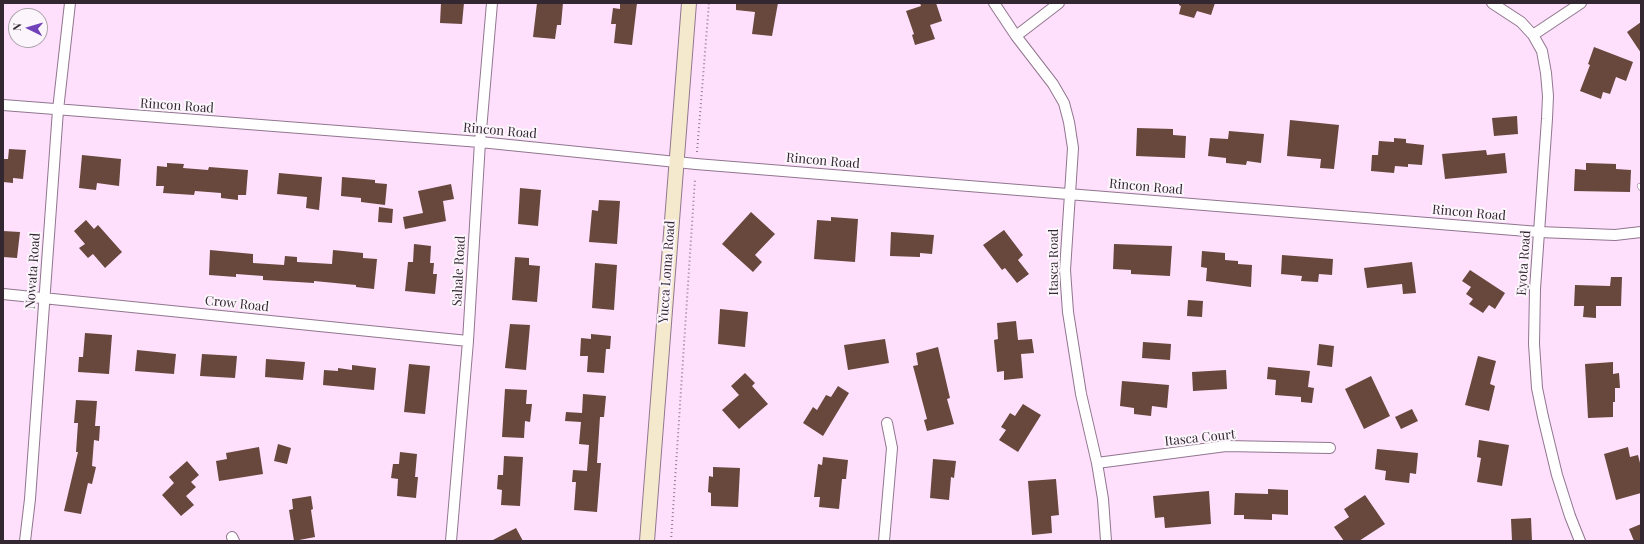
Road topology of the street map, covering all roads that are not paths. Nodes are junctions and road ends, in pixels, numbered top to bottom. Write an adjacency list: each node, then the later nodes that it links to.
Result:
1 (70, 3): 11 (street, Nowata Road)
2 (492, 3): 12 (street, Sahale Road)
3 (688, 3): 13 (main road, Yucca Loma Road)
4 (994, 3): 9 (street, Itasca Road)
5 (1059, 3): 9 (street)
6 (1492, 3): 8 (street, Eyota Road)
7 (1581, 3): 8 (street)
8 (1533, 35): 15 (street, Eyota Road)
9 (1016, 36): 14 (street, Itasca Road)
10 (3, 105): 11 (street, Rincon Road)
11 (58, 110): 12 (street, Rincon Road); 18 (street, Nowata Road)
12 (480, 142): 13 (street, Rincon Road); 19 (street, Sahale Road)
13 (676, 162): 14 (street, Rincon Road); 25 (main road, Yucca Loma Road)
14 (1069, 194): 15 (street, Rincon Road); 22 (street, Itasca Road)
15 (1539, 232): 16 (street, Rincon Road); 28 (street, Eyota Road)
16 (1641, 232)
17 (3, 294): 18 (street, Crow Road)
18 (44, 297): 19 (street, Crow Road); 23 (street, Nowata Road)
19 (468, 341): 24 (street, Sahale Road)
20 (887, 423): 26 (street)
21 (1330, 448): 22 (street, Itasca Court)
22 (1097, 463): 27 (street, Itasca Road)
23 (25, 541)
24 (451, 541)
25 (647, 541)
26 (884, 541)
27 (1106, 541)
28 (1580, 541)

